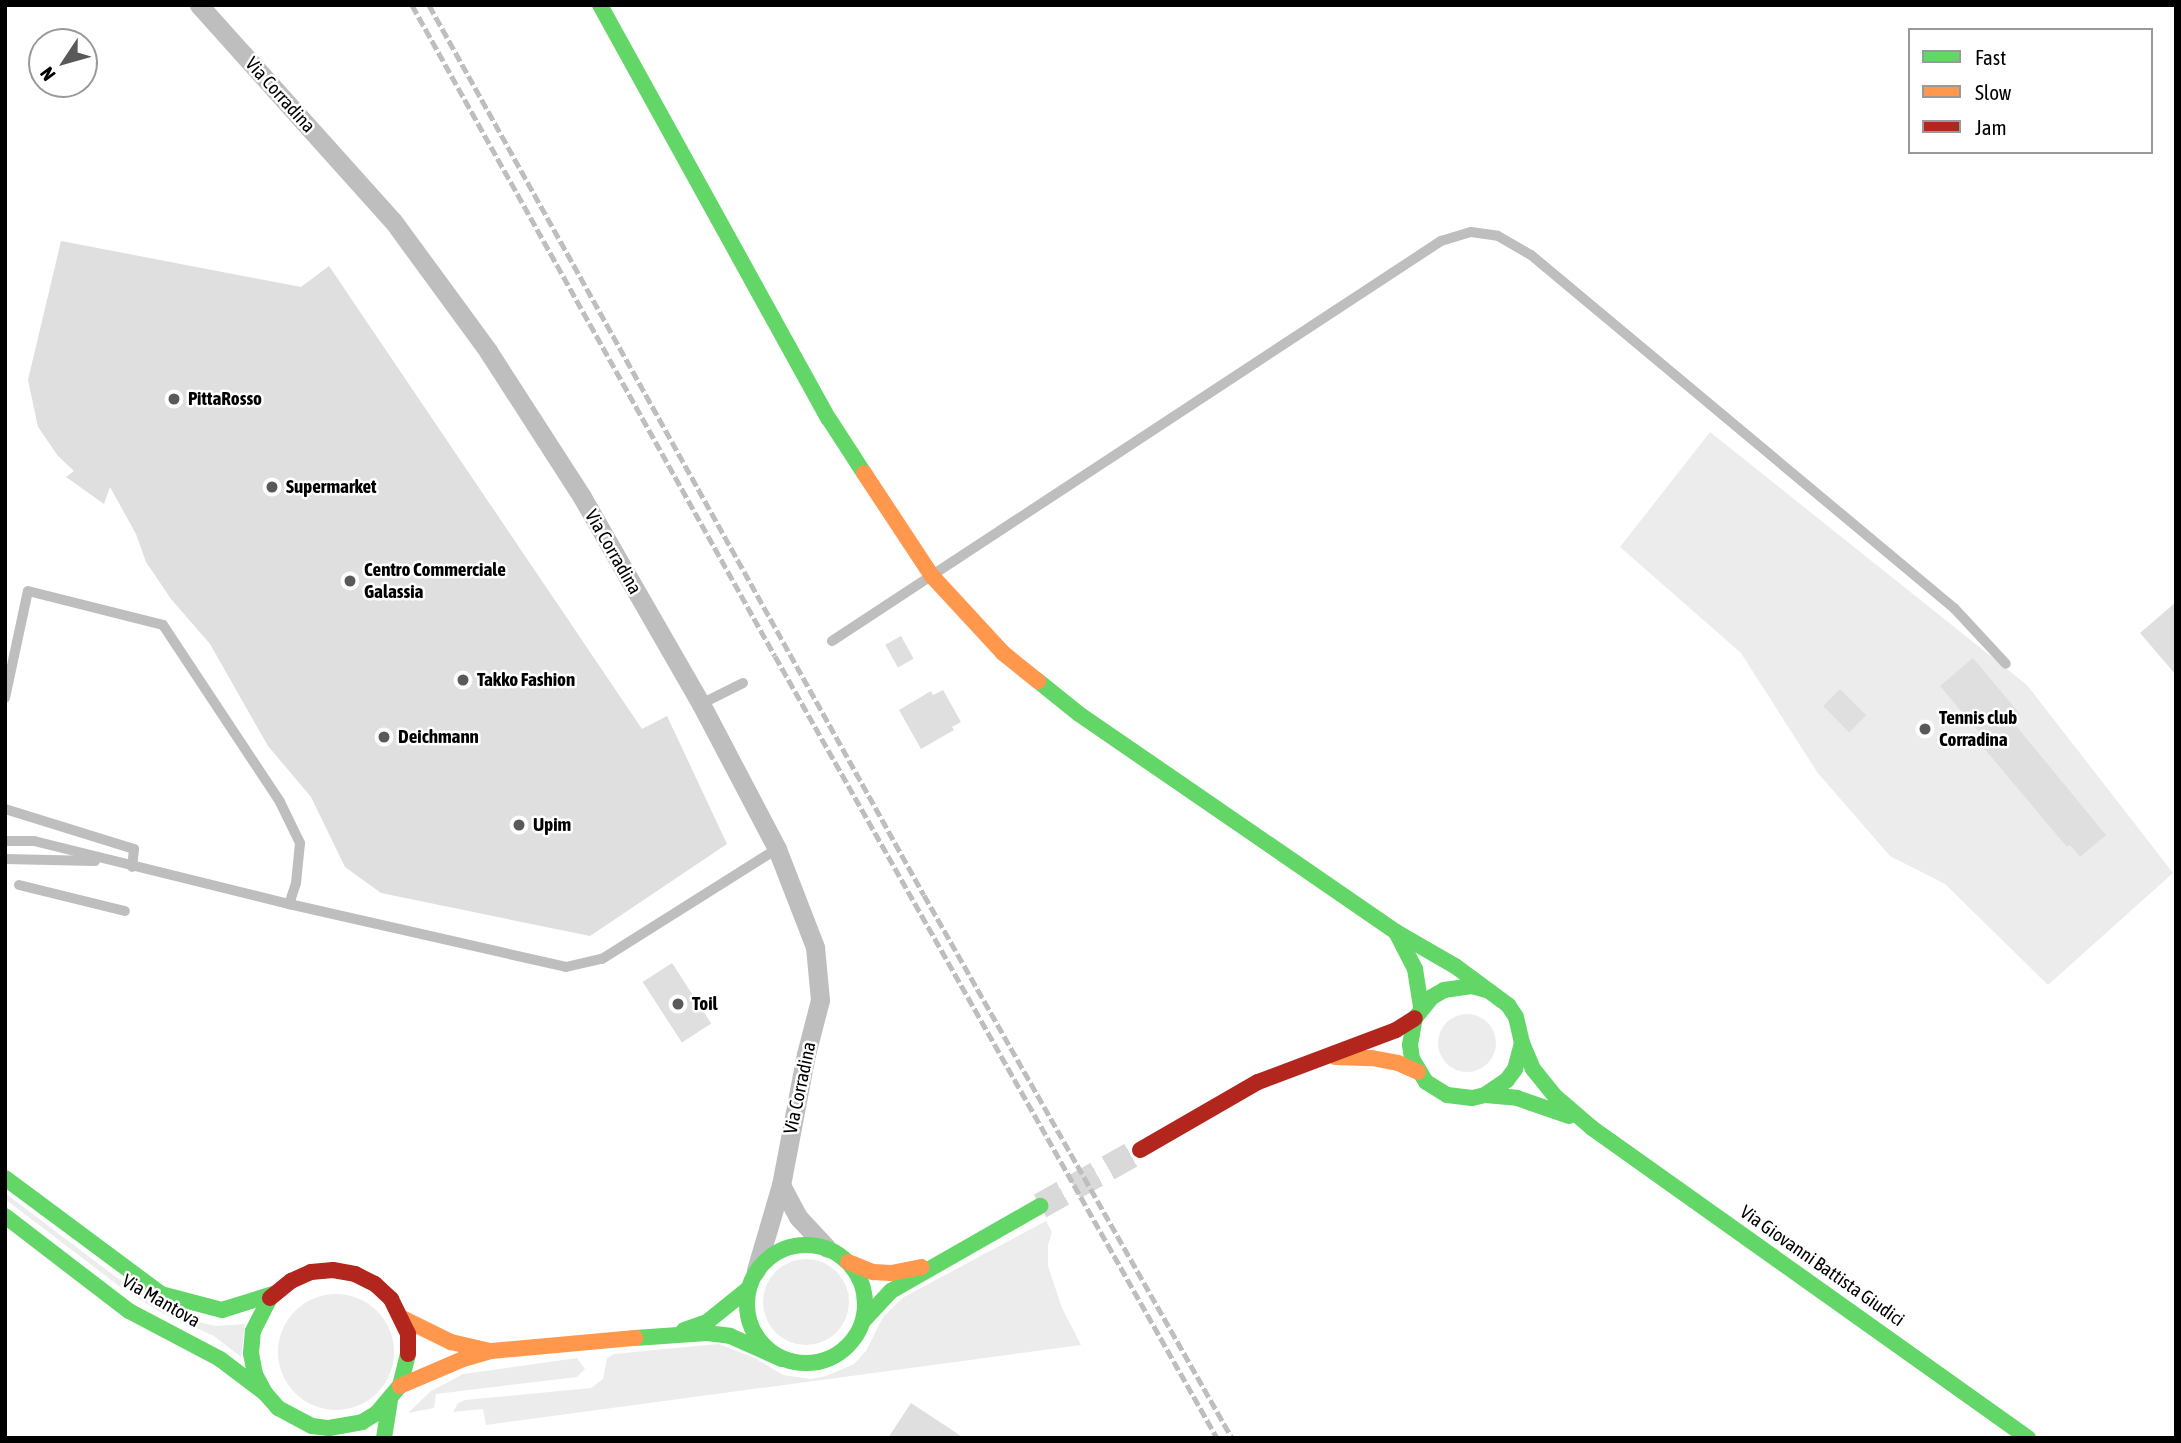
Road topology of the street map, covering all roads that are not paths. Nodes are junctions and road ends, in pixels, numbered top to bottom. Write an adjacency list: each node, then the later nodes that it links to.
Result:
1 (199, 5): 8 (street, Via Corradina)
2 (600, 5): 3 (main road, Via Giovanni Battista Giudici)
3 (932, 576): 4 (lane); 5 (lane); 18 (main road, Via Giovanni Battista Giudici)
4 (832, 640)
5 (2006, 664)
6 (743, 683): 8 (lane)
7 (5, 698): 16 (lane)
8 (701, 704): 11 (street, Via Corradina)
9 (5, 809): 14 (lane)
10 (5, 841): 13 (lane)
11 (777, 849): 16 (lane); 28 (street, Via Corradina)
12 (5, 859): 13 (lane)
13 (110, 862): 14 (lane)
14 (132, 867): 16 (lane)
15 (19, 885): 17 (lane)
16 (289, 904)
17 (125, 911)
18 (1396, 932): 19 (main road, Via Giovanni Battista Giudici); 20 (main road)
19 (1486, 990): 20 (main road, Via Giovanni Battista Giudici); 21 (main road, Via Giovanni Battista Giudici)
20 (1418, 1012): 22 (main road, Via Giovanni Battista Giudici); 23 (main road)
21 (1522, 1043): 24 (main road); 25 (main road, Via Giovanni Battista Giudici)
22 (1326, 1056): 23 (main road, Via Giovanni Battista Giudici); 26 (main road, Via Giovanni Battista Giudici)
23 (1418, 1072): 24 (main road, Via Giovanni Battista Giudici)
24 (1485, 1095): 25 (main road, Via Giovanni Battista Giudici)
25 (1592, 1128): 48 (main road, Via Giovanni Battista Giudici)
26 (1140, 1150)
27 (5, 1178): 36 (main road, Via Mantova)
28 (781, 1185): 31 (street); 34 (street, Via Corradina)
29 (1040, 1206): 33 (main road)
30 (5, 1216): 43 (main road, Via Mantova)
31 (827, 1248): 32 (main road); 34 (main road)
32 (848, 1262): 33 (main road); 38 (main road)
33 (936, 1263): 38 (main road)
34 (756, 1270): 35 (main road)
35 (748, 1289): 39 (main road); 41 (main road)
36 (274, 1294): 37 (main road, Via Mantova); 43 (main road, Via Mantova)
37 (402, 1318): 40 (main road); 42 (main road, Via Mantova)
38 (863, 1321): 41 (main road)
39 (673, 1334): 40 (main road); 41 (main road)
40 (491, 1351): 42 (main road)
41 (782, 1359)
42 (400, 1386): 44 (main road, Via Mantova)
43 (265, 1393): 45 (main road, Via Mantova)
44 (390, 1401): 45 (main road, Via Mantova); 47 (main road, Via Mantova)
45 (312, 1426): 46 (main road, Via Mantova)
46 (331, 1438)
47 (384, 1438)
48 (2028, 1438)

